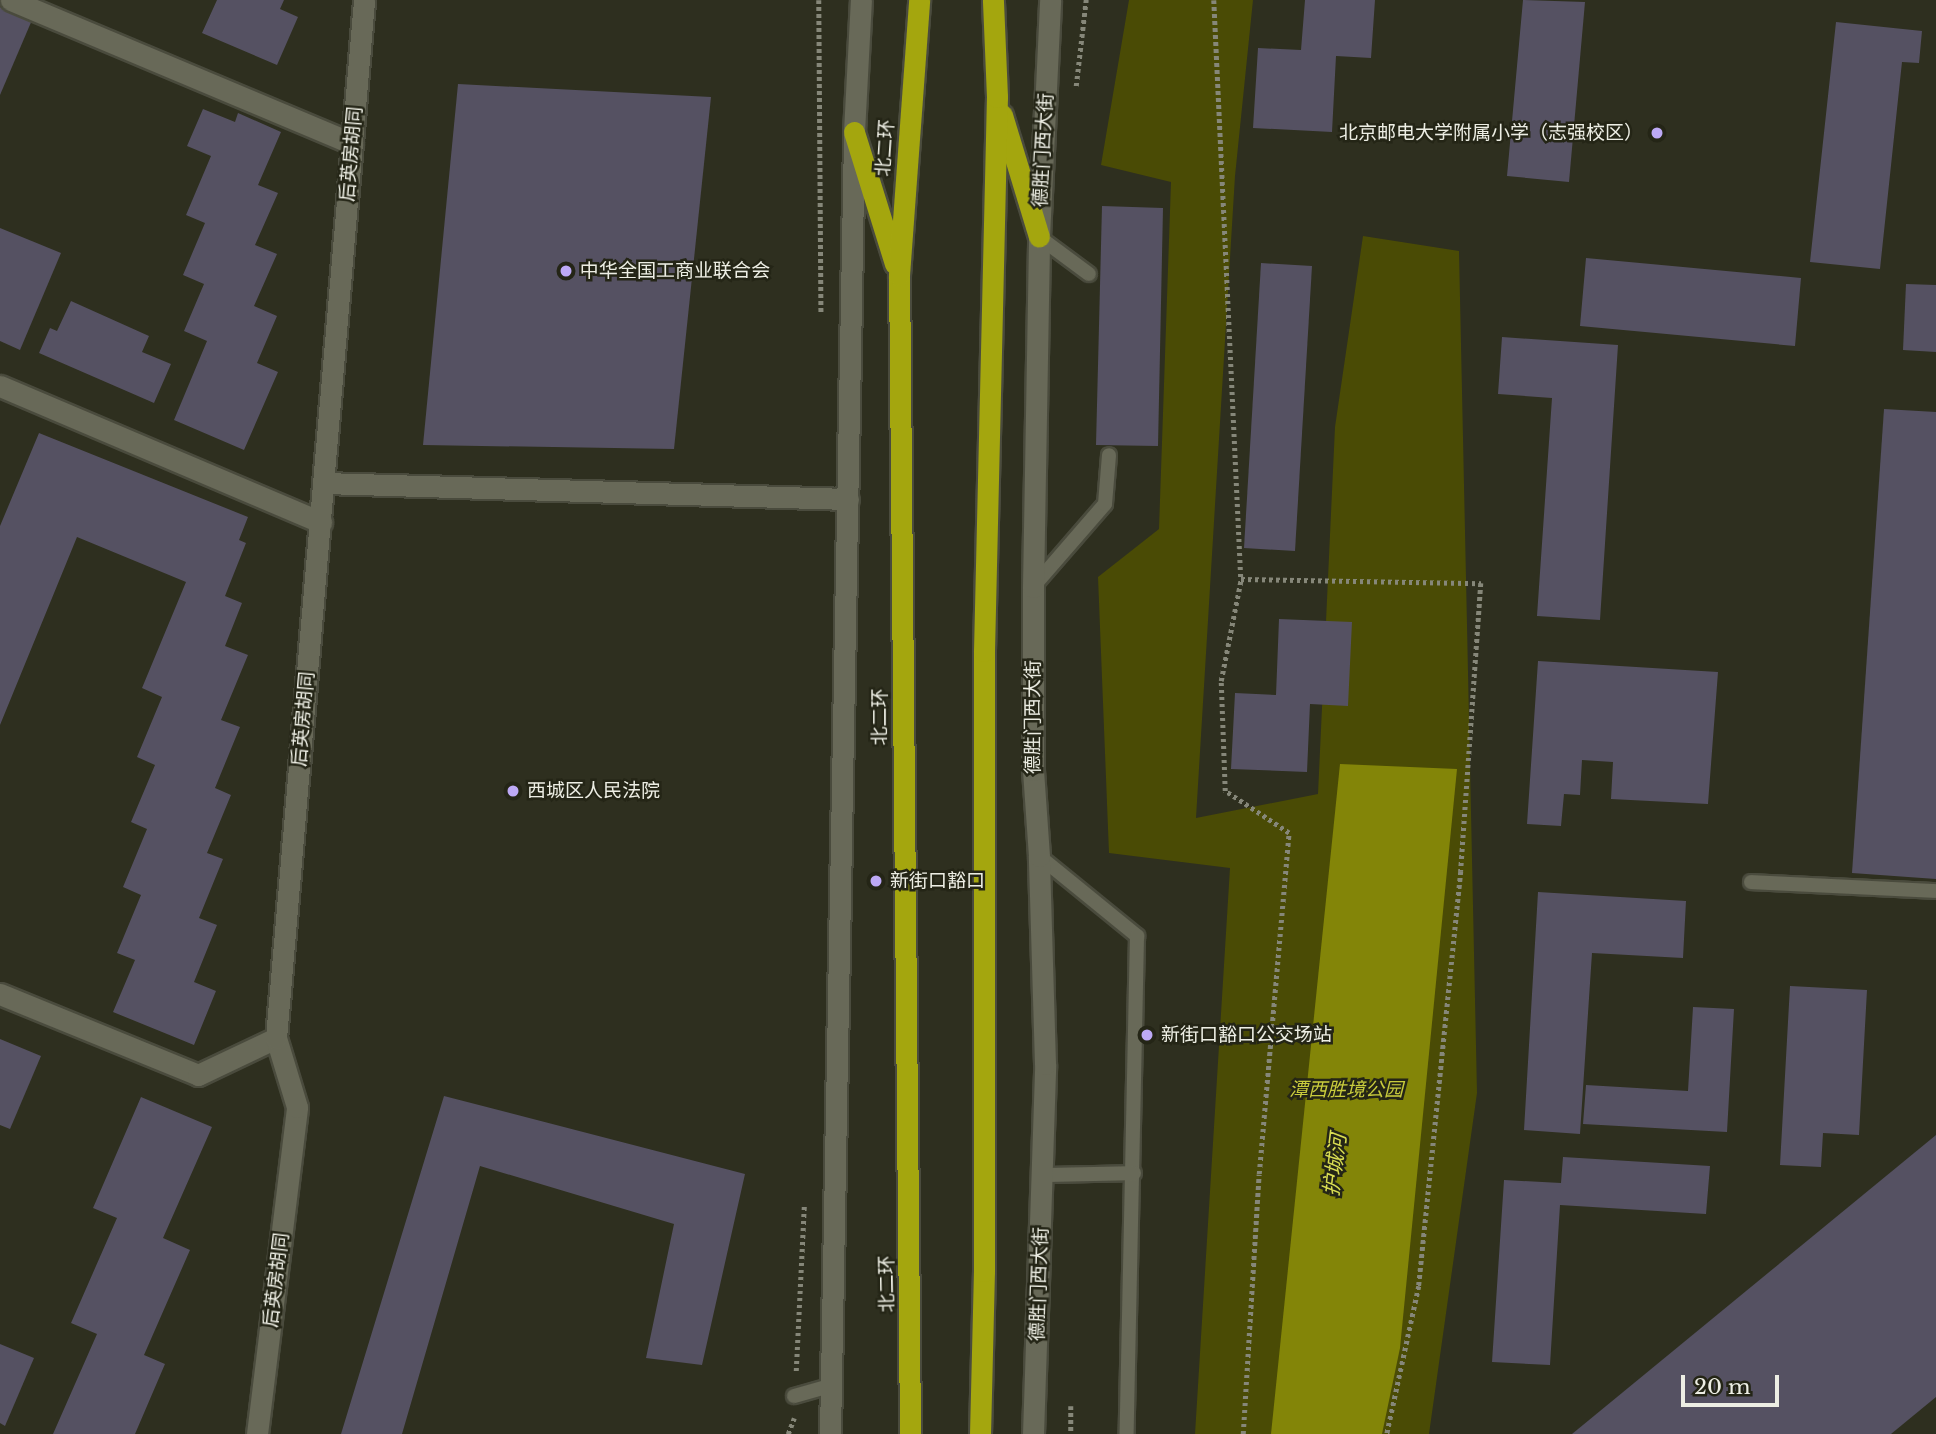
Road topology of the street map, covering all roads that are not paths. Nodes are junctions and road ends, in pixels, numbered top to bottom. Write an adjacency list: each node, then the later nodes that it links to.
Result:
1 (11, 0): 9 (street)
2 (364, 0): 9 (street, 后英房胡同)
3 (861, 0): 8 (street)
4 (919, 0): 12 (highway, 北二环)
5 (993, 0): 7 (highway)
6 (1050, 0): 10 (street, 德胜门西大街)
7 (997, 97): 10 (highway); 31 (highway)
8 (855, 132): 12 (highway); 16 (street)
9 (352, 144): 15 (street, 后英房胡同)
10 (1039, 237): 11 (lane); 18 (street, 德胜门西大街)
11 (1089, 274)
12 (899, 275): 30 (highway, 北二环)
13 (0, 386): 17 (street)
14 (1109, 455): 18 (lane)
15 (324, 483): 16 (street); 17 (street, 后英房胡同)
16 (848, 499): 26 (street)
17 (321, 522): 23 (street, 后英房胡同)
18 (1032, 587): 19 (street, 德胜门西大街)
19 (1039, 856): 24 (lane); 25 (street, 德胜门西大街)
20 (1751, 882): 21 (lane)
21 (1936, 891)
22 (0, 994): 23 (street)
23 (276, 1038): 28 (street, 后英房胡同)
24 (1134, 1173): 25 (lane); 33 (lane)
25 (1042, 1175): 32 (street, 德胜门西大街)
26 (832, 1385): 27 (lane); 29 (street)
27 (794, 1396)
28 (257, 1434)
29 (830, 1434)
30 (910, 1434)
31 (980, 1434)
32 (1033, 1434)
33 (1127, 1434)

